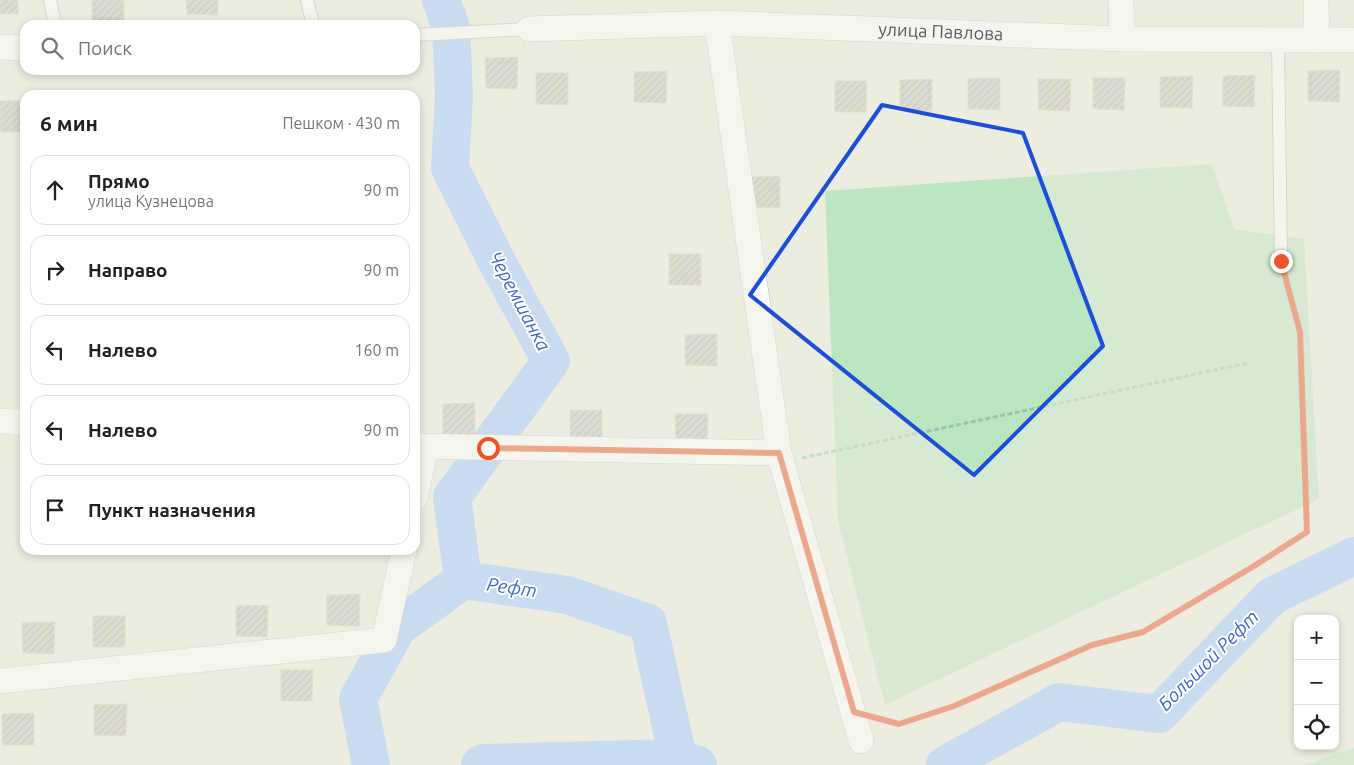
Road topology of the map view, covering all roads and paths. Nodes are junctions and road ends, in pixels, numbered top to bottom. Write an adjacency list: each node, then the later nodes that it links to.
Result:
1 (50, 0): 5 (lane)
2 (307, 0): 6 (lane)
3 (1121, 0): 10 (street)
4 (1316, 0): 12 (street)
5 (54, 20)
6 (312, 20)
7 (717, 23): 8 (street, улица Павлова); 10 (street, улица Павлова); 21 (street)
8 (530, 29): 9 (lane)
9 (420, 35)
10 (1122, 39): 11 (street, улица Павлова)
11 (1278, 39): 12 (street, улица Павлова); 16 (lane)
12 (1317, 40): 13 (street, улица Павлова)
13 (1354, 40)
14 (0, 47): 15 (street)
15 (20, 48)
16 (1281, 261): 24 (path)
17 (1248, 363): 21 (path)
18 (0, 421): 19 (street)
19 (20, 423)
20 (421, 446): 21 (street)
21 (780, 458): 24 (street)
22 (403, 555): 23 (street)
23 (0, 681)
24 (854, 712): 25 (street)
25 (861, 741)

